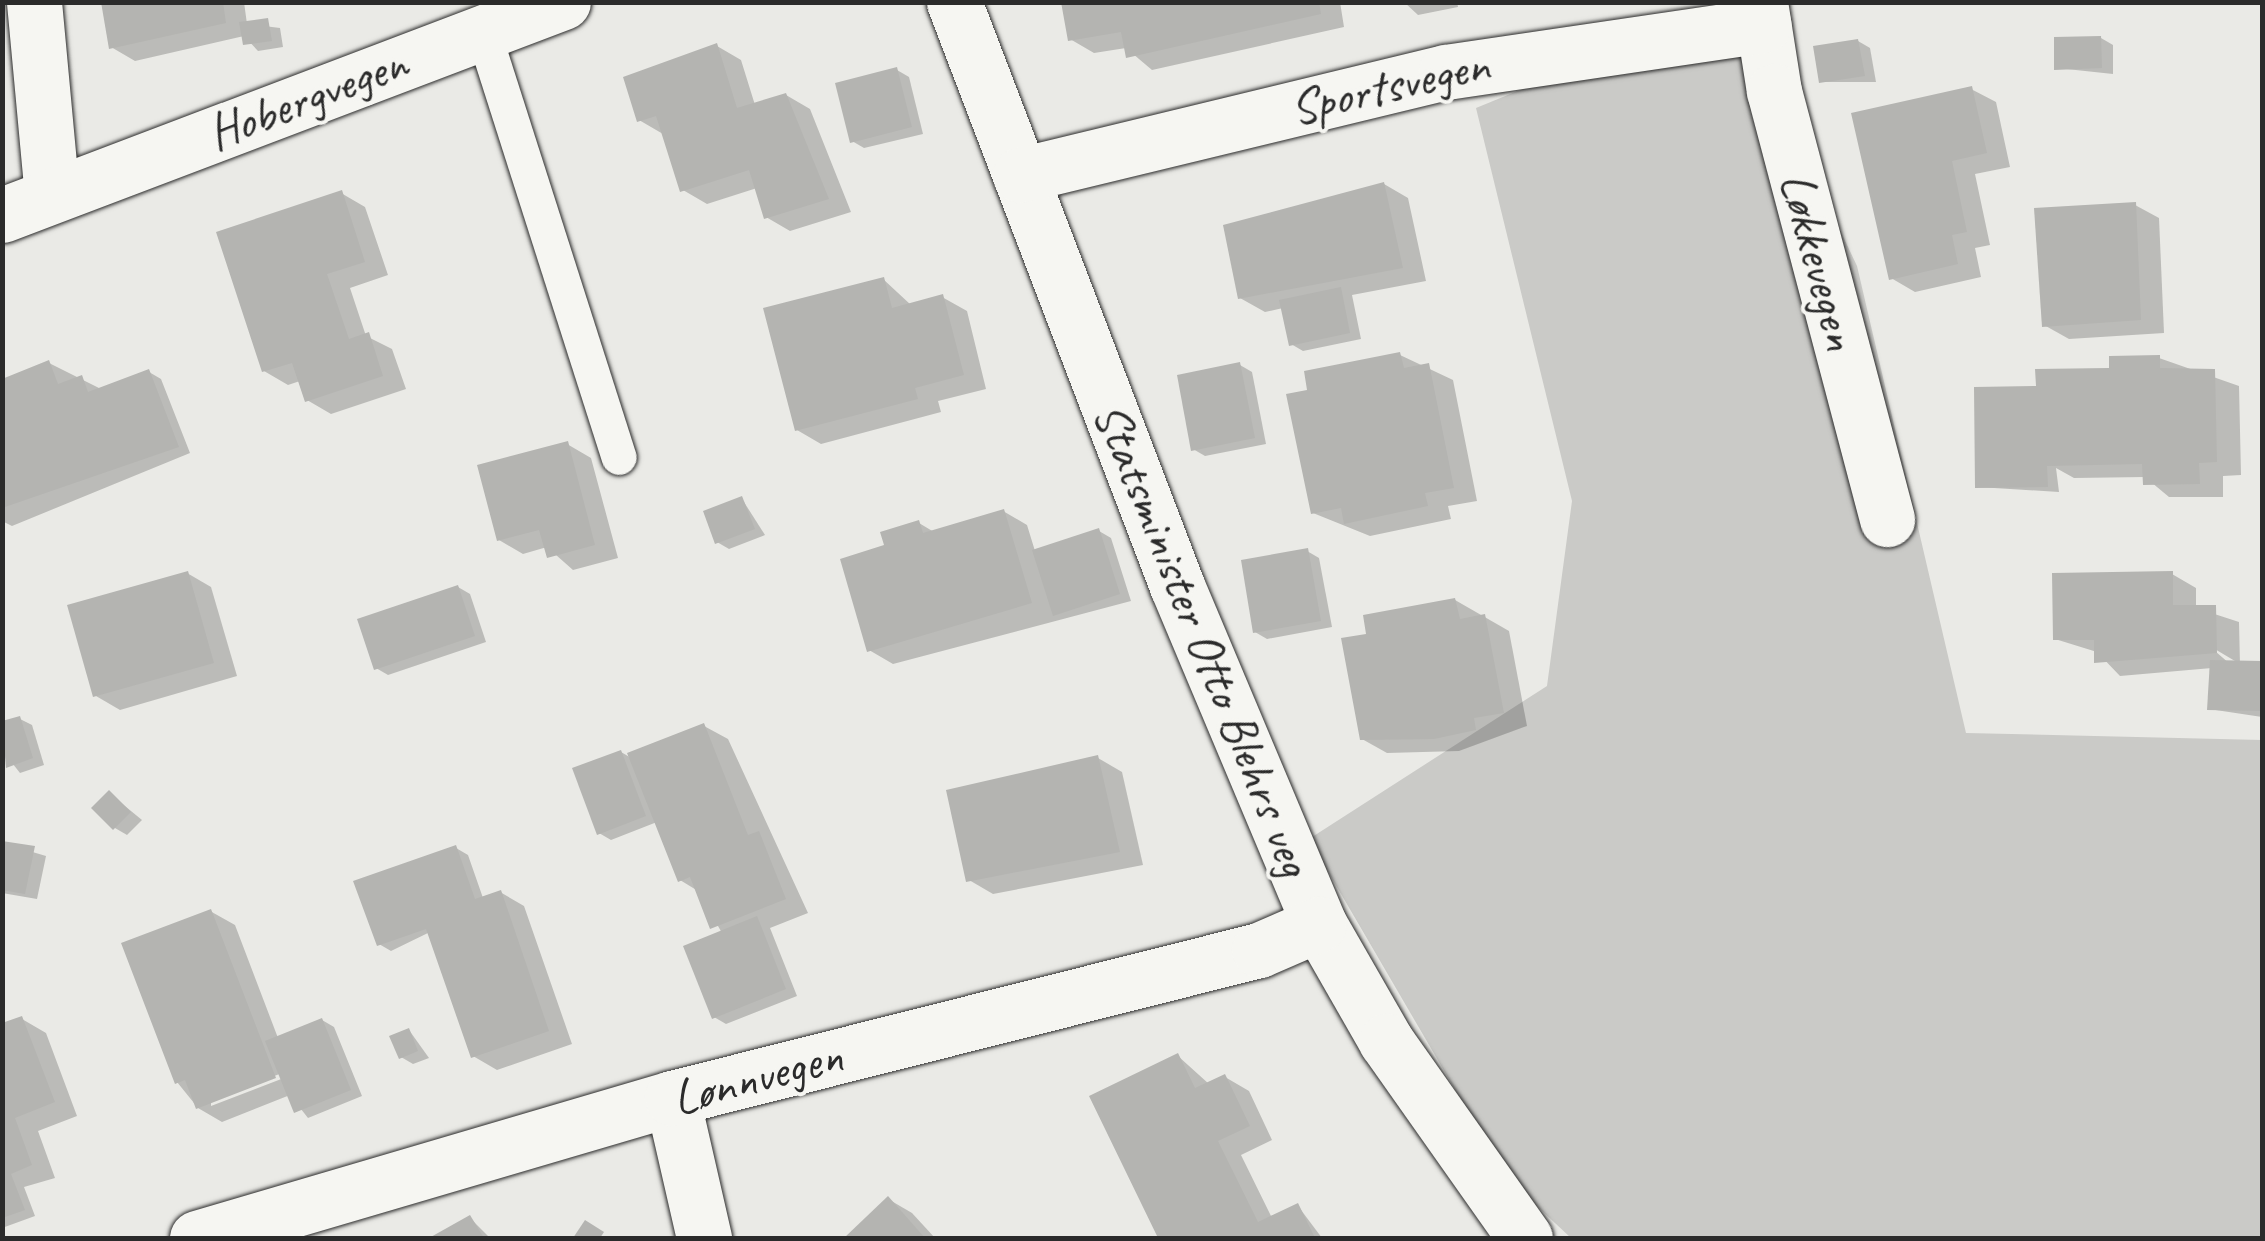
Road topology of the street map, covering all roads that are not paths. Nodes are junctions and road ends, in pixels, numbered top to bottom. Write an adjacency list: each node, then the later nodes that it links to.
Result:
1 (34, 2): 7 (street, Hobergvegen)
2 (563, 2): 5 (street, Hobergvegen)
3 (954, 2): 6 (street, Statsminister Otto Blehrs veg)
4 (1762, 14): 6 (street, Sportsvegen); 9 (street, Løkkevegen)
5 (483, 32): 7 (street, Hobergvegen); 8 (lane)
6 (1020, 175): 10 (street, Statsminister Otto Blehrs veg)
7 (27, 205)
8 (619, 456)
9 (1886, 519)
10 (1319, 924): 11 (street, Lønnvegen); 14 (street, Statsminister Otto Blehrs veg)
11 (672, 1098): 12 (street, Lønnvegen); 13 (street)
12 (197, 1238)
13 (704, 1238)
14 (1524, 1238)

